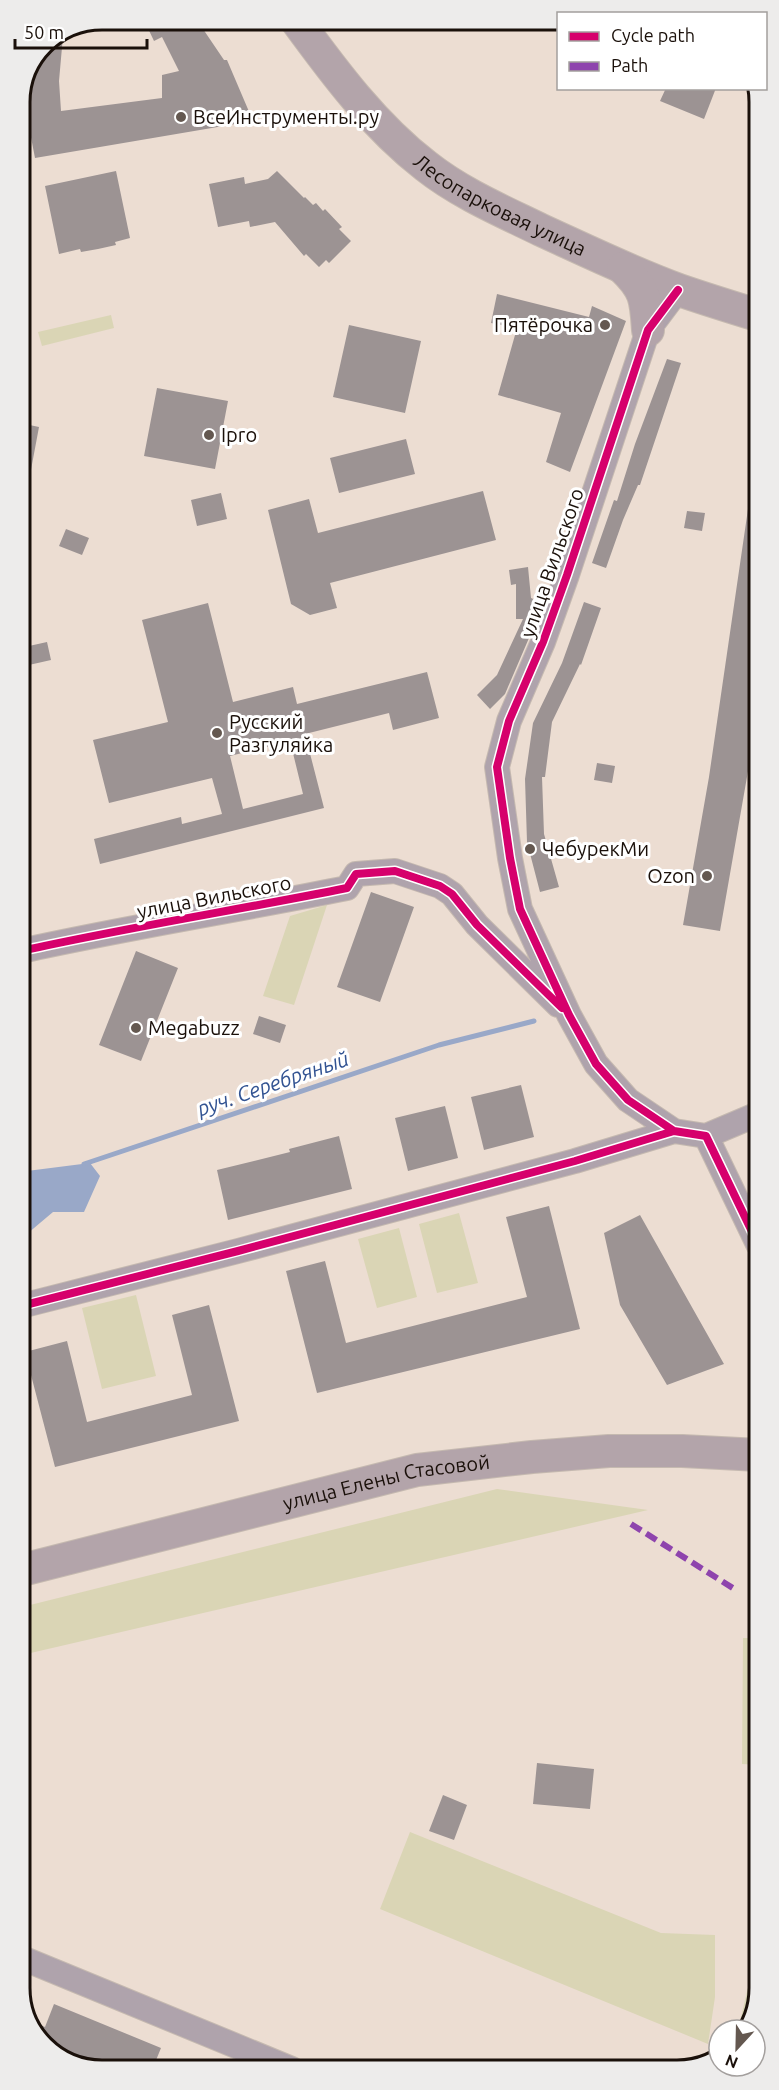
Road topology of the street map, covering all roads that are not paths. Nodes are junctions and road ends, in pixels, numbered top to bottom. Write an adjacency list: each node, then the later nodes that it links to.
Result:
1 (304, 30): 2 (main road, Лесопарковая улица)
2 (623, 268): 3 (main road, Лесопарковая улица); 5 (main road)
3 (678, 290): 4 (main road, Лесопарковая улица); 5 (street, улица Вильского)
4 (749, 312)
5 (648, 330): 7 (street, улица Вильского)
6 (30, 948): 7 (street, улица Вильского)
7 (569, 1015): 9 (street)
8 (749, 1118): 10 (street)
9 (674, 1131): 10 (street); 12 (street)
10 (706, 1136): 11 (street)
11 (749, 1225)
12 (30, 1304)
13 (749, 1454): 14 (main road, улица Елены Стасовой)
14 (30, 1568)
15 (30, 1961): 16 (street)
16 (270, 2060)

